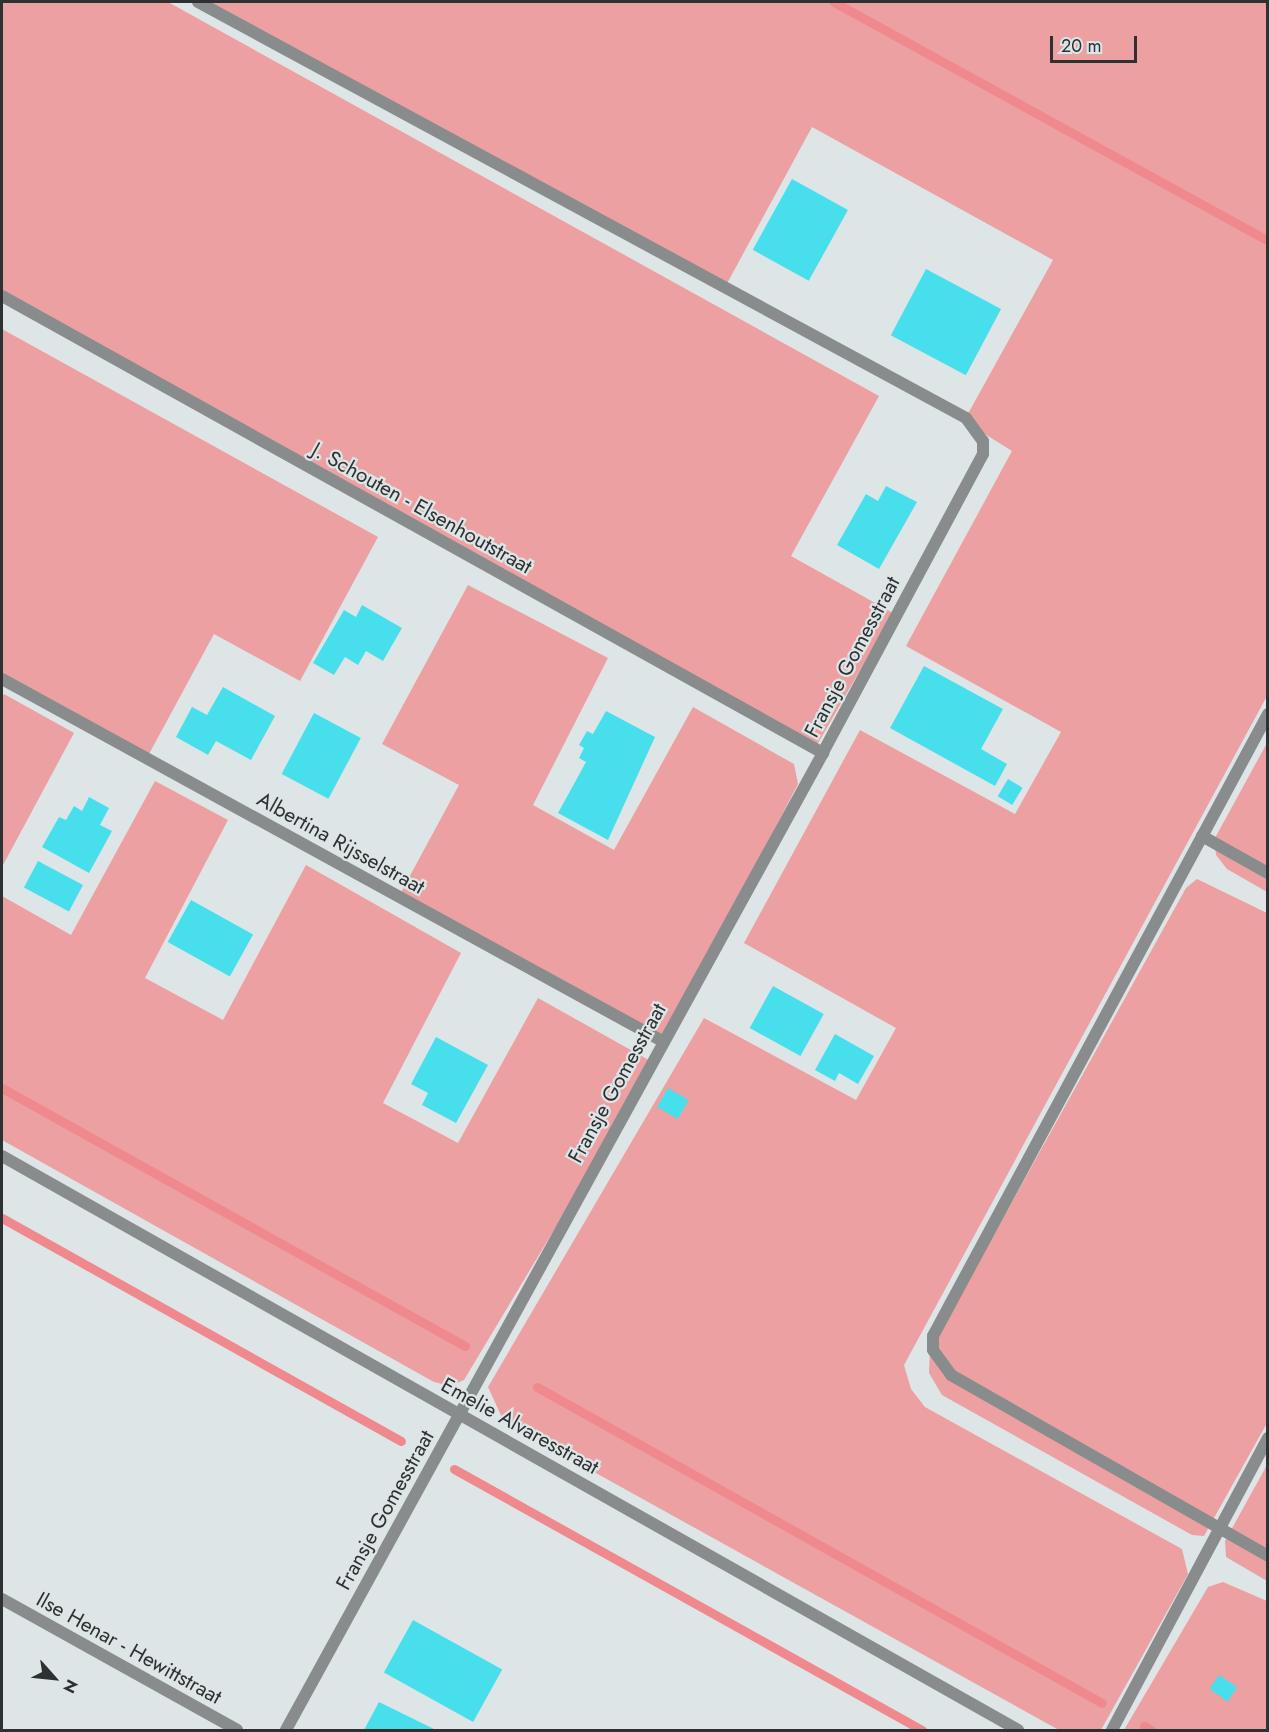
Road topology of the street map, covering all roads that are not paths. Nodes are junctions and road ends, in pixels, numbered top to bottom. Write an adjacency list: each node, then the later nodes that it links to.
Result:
1 (198, 2): 5 (street, Fransje Gomesstraat)
2 (2, 296): 5 (street, J. Schouten - Elsenhoutstraat)
3 (2, 679): 8 (street, Albertina Rijsselstraat)
4 (1268, 714): 6 (street)
5 (823, 753): 8 (street, Fransje Gomesstraat)
6 (1202, 836): 7 (street); 12 (street)
7 (1268, 873)
8 (662, 1041): 10 (street, Fransje Gomesstraat)
9 (2, 1156): 10 (street, Emelie Alvaresstraat)
10 (459, 1415): 16 (street, Fransje Gomesstraat); 17 (street, Emelie Alvaresstraat)
11 (1268, 1437): 12 (street)
12 (1217, 1528): 13 (street); 18 (street)
13 (1268, 1556)
14 (2, 1599): 15 (street, Ilse Henar - Hewittstraat)
15 (237, 1731)
16 (286, 1731)
17 (1018, 1731)
18 (1112, 1731)

